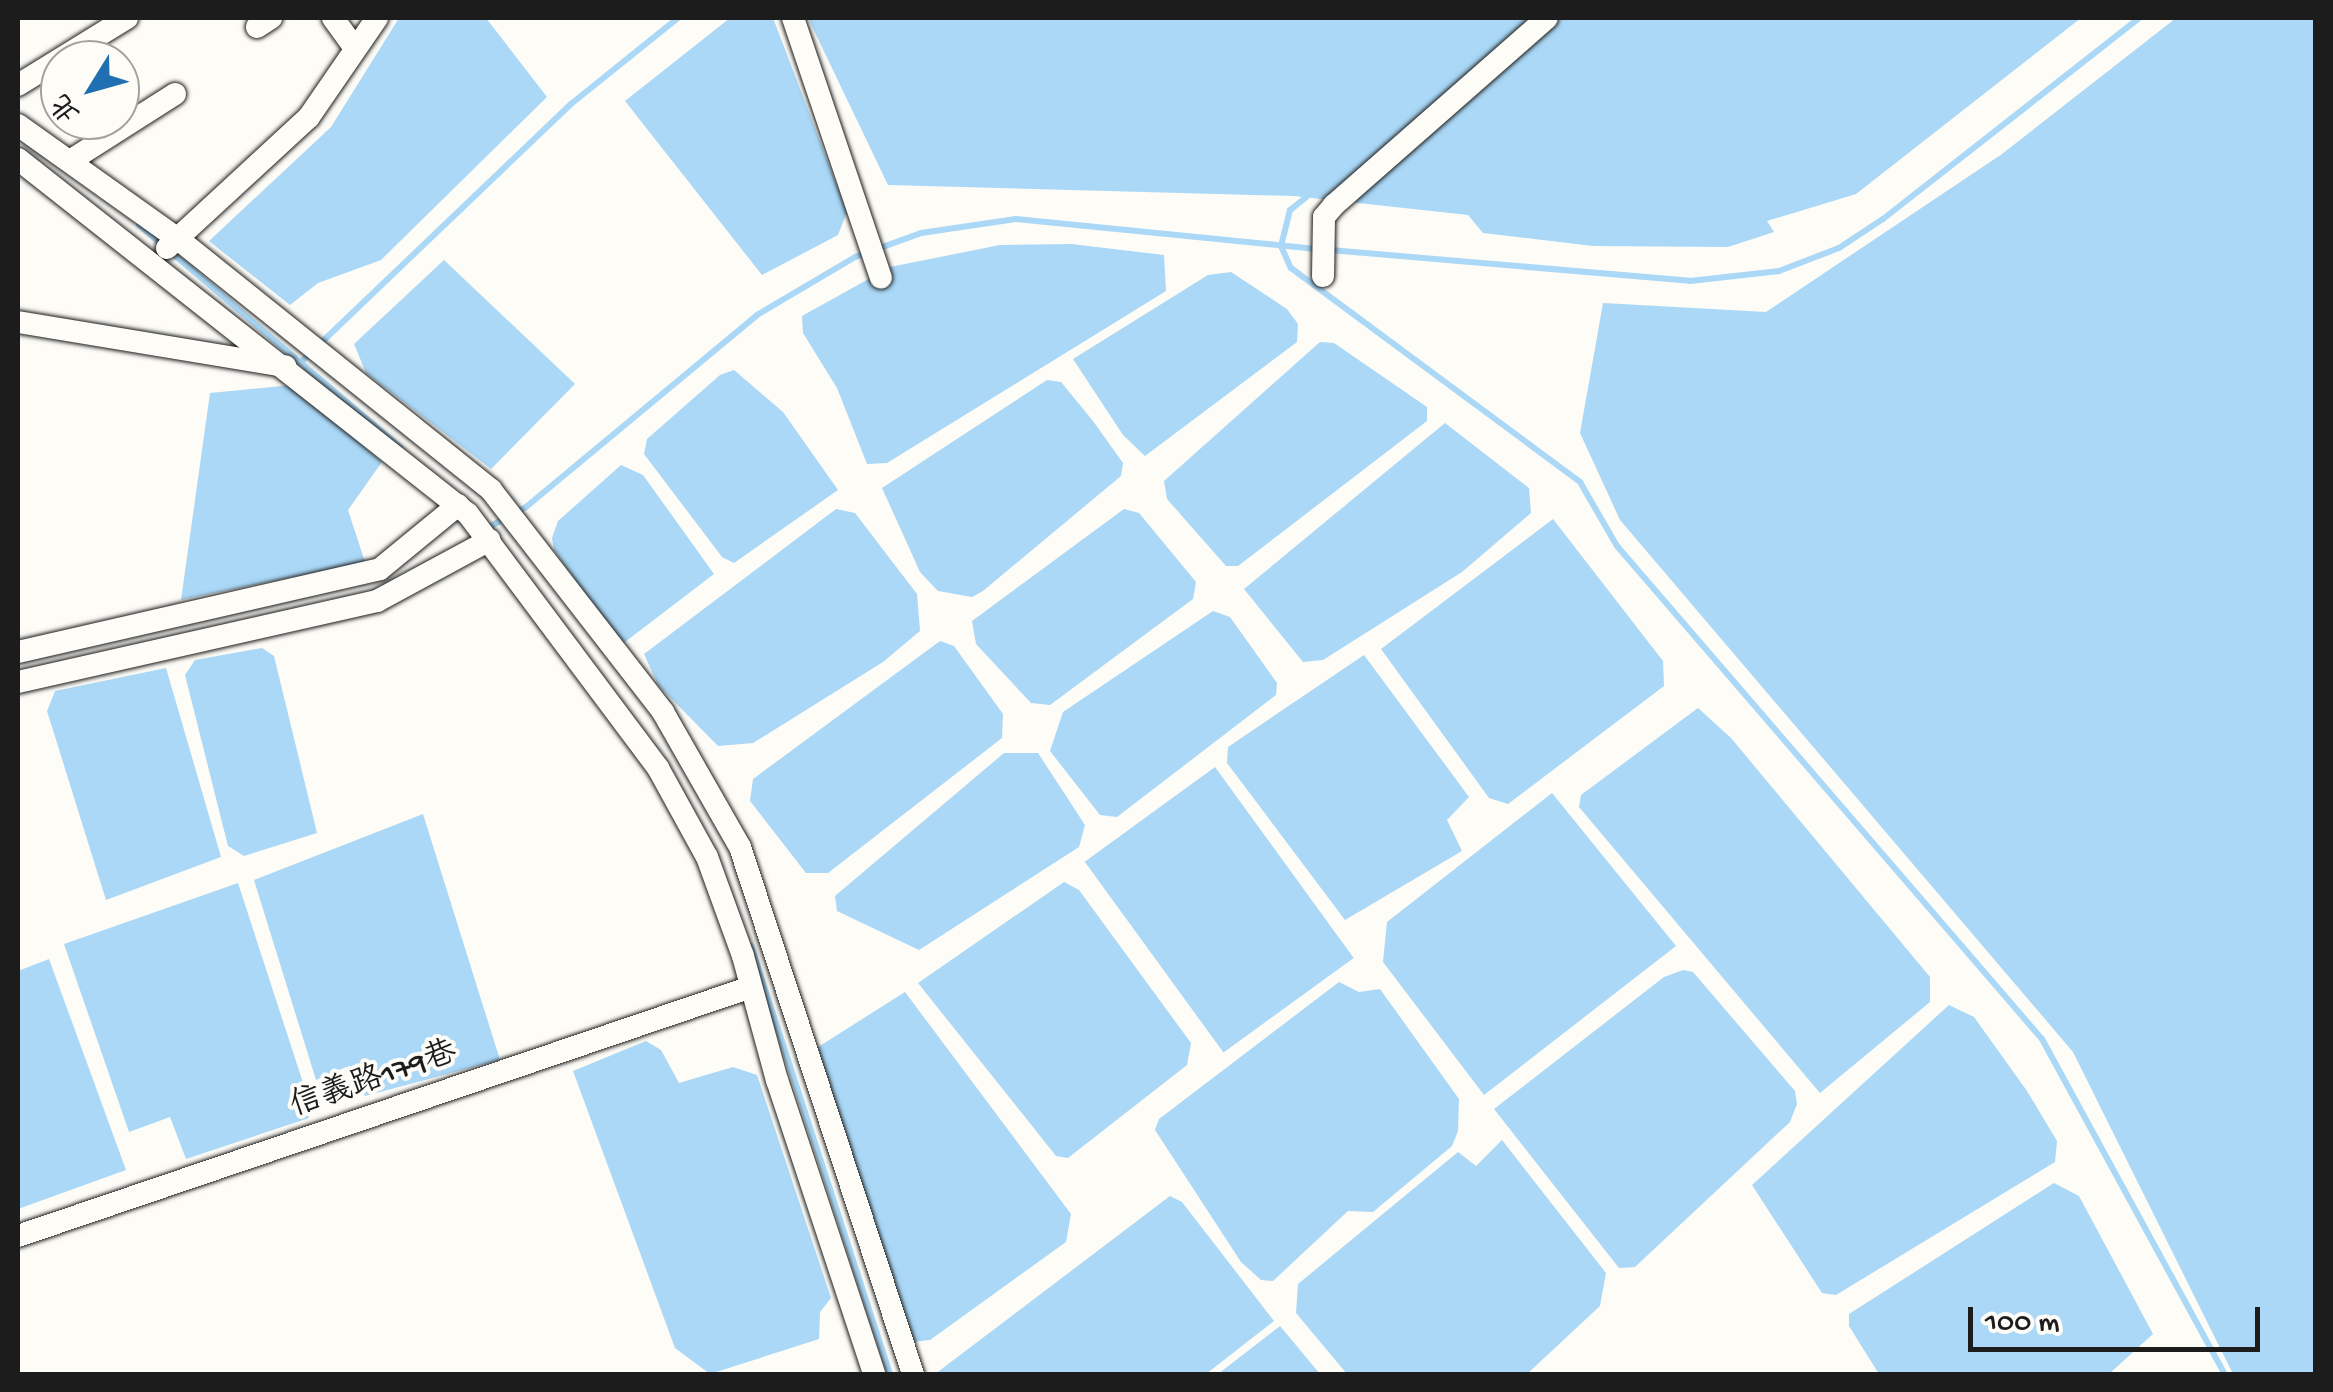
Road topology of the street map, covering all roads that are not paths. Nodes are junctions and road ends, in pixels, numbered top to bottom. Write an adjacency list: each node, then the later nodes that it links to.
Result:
1 (127, 18): 7 (street)
2 (333, 18): 6 (street)
3 (377, 18): 6 (street)
4 (792, 18): 13 (street)
5 (1547, 18): 14 (street)
6 (355, 48): 12 (street)
7 (18, 86)
8 (175, 94): 11 (street)
9 (18, 124): 11 (street)
10 (18, 159): 12 (street)
11 (72, 159): 12 (street)
12 (166, 250): 16 (street); 24 (street)
13 (878, 264)
14 (1324, 276)
15 (18, 322): 16 (street)
16 (287, 367): 17 (street)
17 (463, 510): 18 (street); 19 (street)
18 (488, 536): 20 (street); 21 (street)
19 (18, 652)
20 (18, 682)
21 (752, 988): 22 (street, 信義路179巷); 23 (street)
22 (18, 1236)
23 (874, 1374)
24 (912, 1374)

